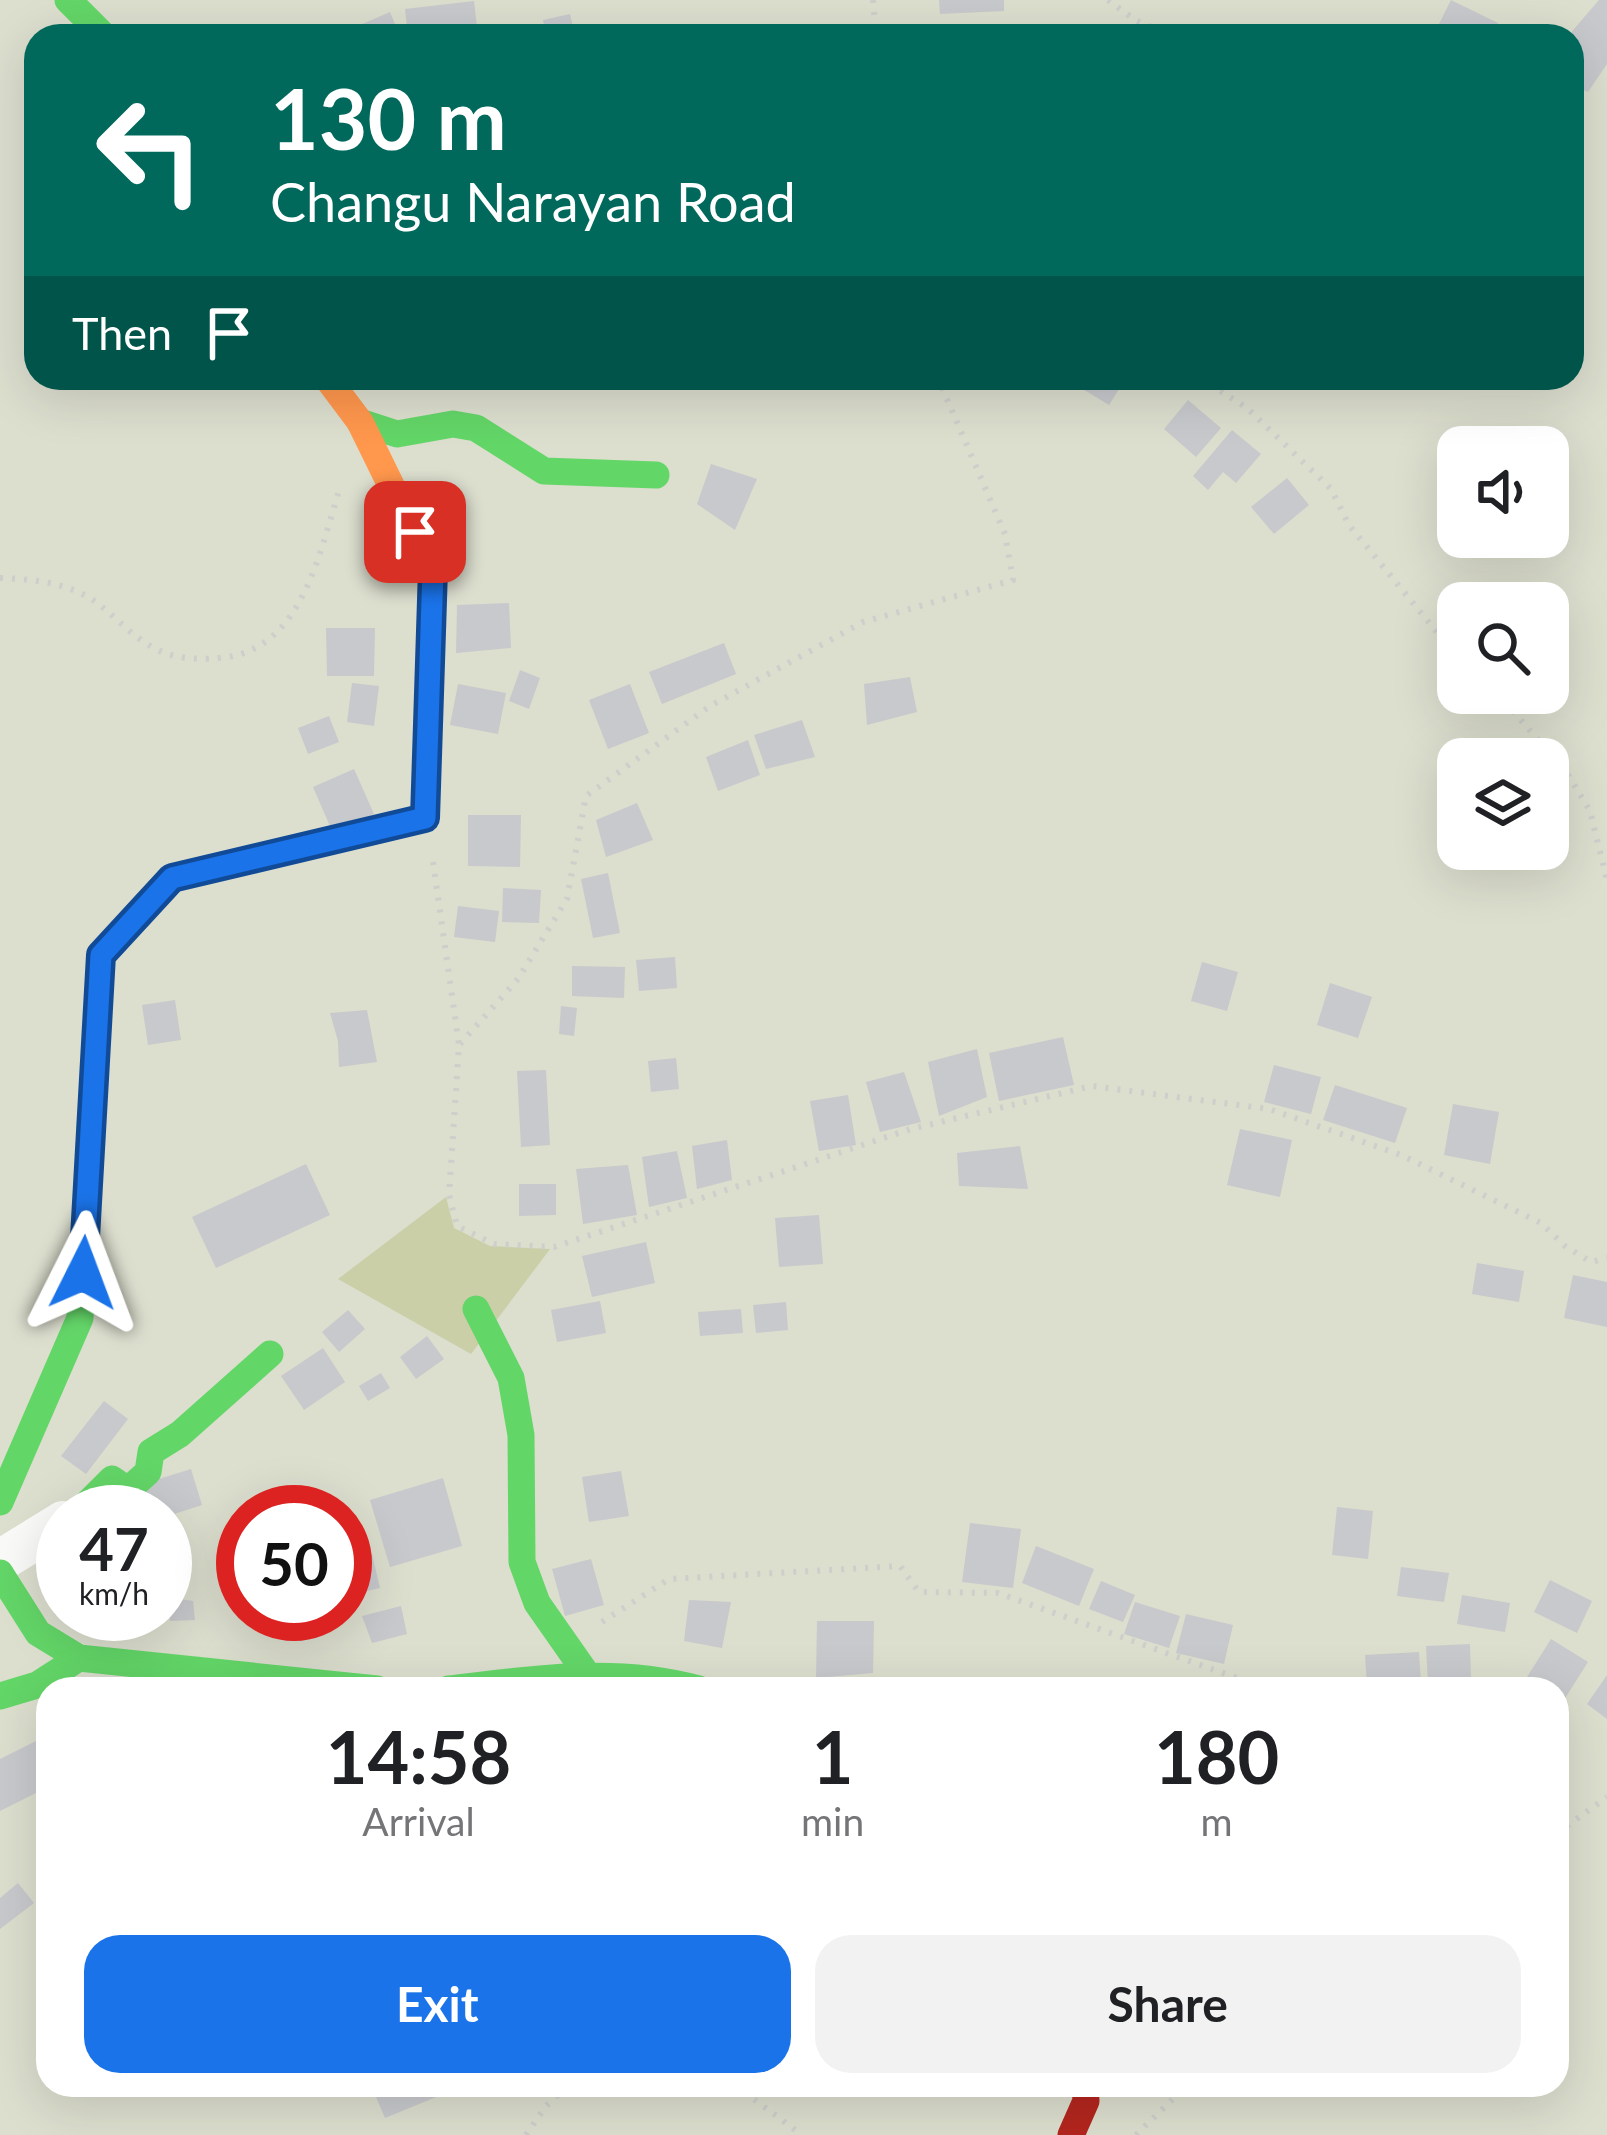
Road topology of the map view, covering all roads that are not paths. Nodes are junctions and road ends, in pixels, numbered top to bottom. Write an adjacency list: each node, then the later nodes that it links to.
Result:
1 (68, 0): 2 (main road)
2 (92, 24)
3 (336, 390): 4 (main road)
4 (360, 422): 5 (main road); 9 (main road)
5 (656, 475)
6 (476, 1309): 14 (main road)
7 (270, 1354): 8 (main road)
8 (134, 1485)
9 (0, 1502)
10 (36, 1539): 11 (street)
11 (0, 1562)
12 (0, 1573): 13 (main road)
13 (79, 1658): 15 (main road); 16 (main road)
14 (586, 1673): 17 (main road); 18 (main road)
15 (48, 1677)
16 (276, 1677)
17 (552, 1677)
18 (647, 1677)
19 (36, 1684): 20 (main road)
20 (0, 1696)

